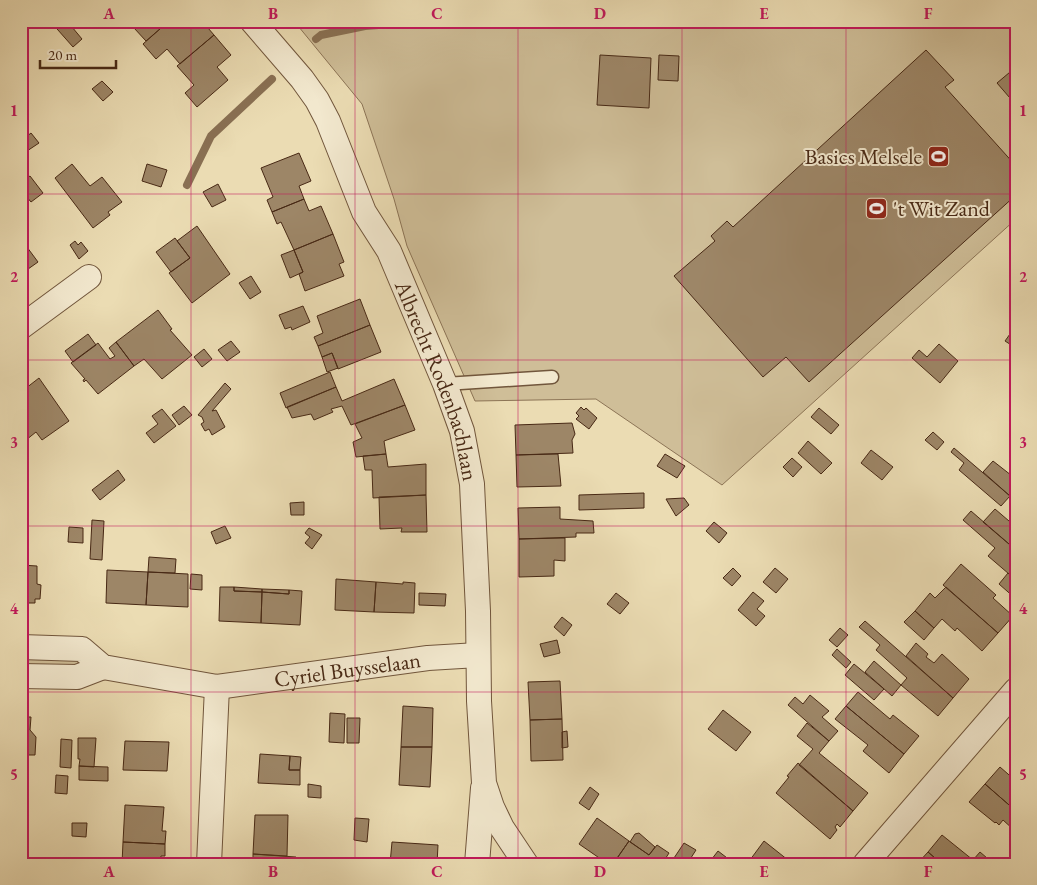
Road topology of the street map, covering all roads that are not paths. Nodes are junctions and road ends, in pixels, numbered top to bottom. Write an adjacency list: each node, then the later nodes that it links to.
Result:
1 (252, 21): 5 (street, Albrecht Rodenbachlaan)
2 (89, 278): 3 (street)
3 (21, 327)
4 (552, 378): 5 (lane)
5 (445, 384): 7 (street, Albrecht Rodenbachlaan)
6 (21, 647): 8 (street)
7 (478, 655): 10 (street, Cyriel Buysselaan); 12 (street, Albrecht Rodenbachlaan)
8 (103, 667): 9 (street); 10 (street, Cyriel Buysselaan)
9 (21, 676)
10 (217, 688): 13 (street)
11 (1016, 690): 16 (street)
12 (484, 783): 14 (street, Albrecht Rodenbachlaan); 15 (street, Albrecht Rodenbachlaan)
13 (209, 864)
14 (476, 864)
15 (526, 864)
16 (865, 864)

